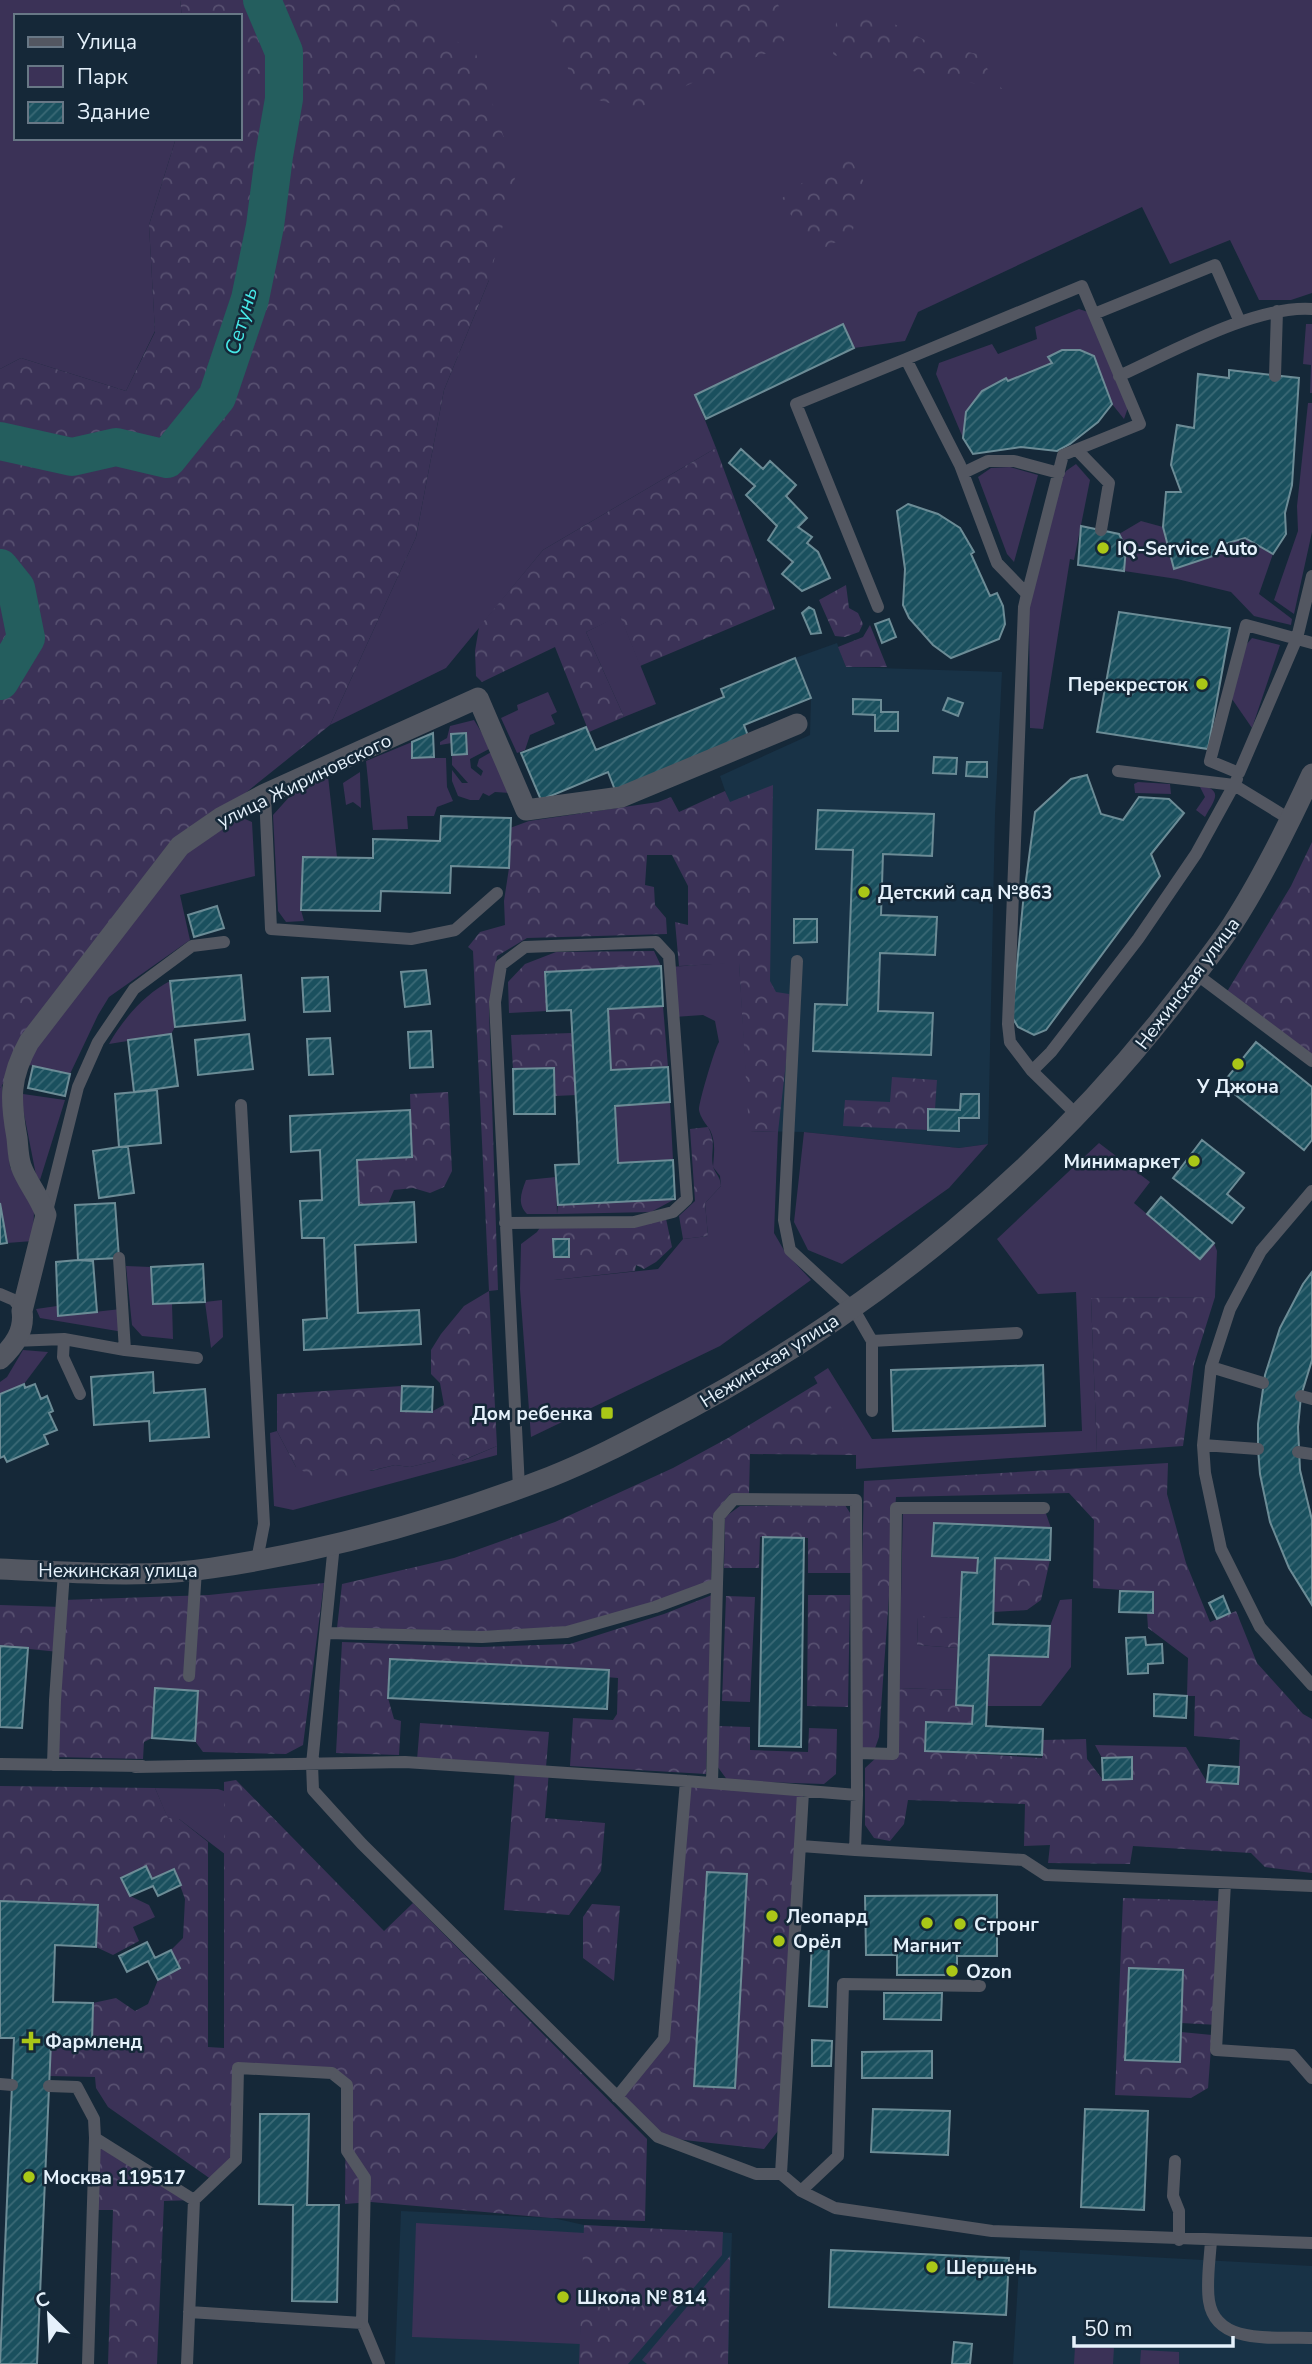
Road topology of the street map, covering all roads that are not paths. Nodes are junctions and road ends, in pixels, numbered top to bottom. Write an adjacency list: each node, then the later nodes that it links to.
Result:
1 (1312, 309): 2 (lane)
2 (1277, 312): 4 (lane); 7 (lane)
3 (1094, 314): 4 (lane); 5 (lane); 6 (lane)
4 (1240, 322): 6 (lane)
5 (906, 359): 9 (lane); 13 (lane)
6 (1119, 376): 8 (lane)
7 (1275, 376)
8 (1077, 450): 10 (lane); 11 (lane)
9 (963, 473): 10 (lane); 14 (lane)
10 (1059, 473): 14 (lane)
11 (1101, 530)
12 (1312, 576): 15 (lane)
13 (878, 607)
14 (1024, 607): 28 (lane)
15 (1297, 638): 16 (lane); 20 (lane); 20 (lane)
16 (1312, 643)
17 (797, 724): 21 (street, улица Жириновского)
18 (1118, 771): 20 (lane)
19 (1312, 774): 22 (street, Нежинская улица)
20 (1237, 779): 22 (lane); 28 (lane)
21 (265, 794): 23 (lane); 32 (street, улица Жириновского)
22 (1291, 820): 26 (street, Нежинская улица)
23 (497, 893)
24 (224, 942): 32 (lane)
25 (797, 961): 36 (lane)
26 (1196, 974): 27 (lane); 30 (street, Нежинская улица)
27 (1312, 1061)
28 (1031, 1071): 30 (lane)
29 (241, 1105): 56 (lane)
30 (1077, 1115): 36 (street, Нежинская улица)
31 (1312, 1192): 45 (lane)
32 (46, 1215): 37 (street)
33 (505, 1223): 33 (lane); 53 (lane)
34 (119, 1258): 42 (lane)
35 (0, 1294): 37 (lane)
36 (853, 1308): 40 (lane); 53 (street, Нежинская улица)
37 (22, 1311): 41 (street)
38 (1017, 1333): 40 (lane)
39 (64, 1339): 41 (lane); 42 (lane); 47 (lane)
40 (872, 1341): 48 (lane)
41 (8, 1343): 44 (street)
42 (125, 1350): 43 (lane)
43 (197, 1358)
44 (0, 1359)
45 (1211, 1367): 46 (lane); 49 (lane)
46 (1263, 1383)
47 (80, 1394)
48 (872, 1411)
49 (1203, 1445): 50 (lane); 63 (lane)
50 (1258, 1450)
51 (1298, 1452): 52 (lane)
52 (1312, 1454)
53 (519, 1488): 55 (street, Нежинская улица)
54 (1044, 1508): 64 (lane)
55 (334, 1544): 56 (street, Нежинская улица); 61 (lane)
56 (257, 1560): 58 (street, Нежинская улица)
57 (0, 1569): 59 (street, Нежинская улица)
58 (196, 1570): 59 (street, Нежинская улица); 62 (lane)
59 (64, 1572): 67 (lane)
60 (717, 1584): 61 (lane); 64 (lane); 69 (lane)
61 (327, 1633): 66 (lane)
62 (189, 1676)
63 (1312, 1685)
64 (858, 1753): 71 (lane)
65 (0, 1764): 67 (lane)
66 (313, 1764): 67 (lane); 68 (lane); 79 (lane)
67 (53, 1765)
68 (686, 1781): 69 (lane); 79 (lane)
69 (712, 1783): 70 (lane)
70 (803, 1792): 71 (lane); 72 (lane)
71 (857, 1796): 73 (lane)
72 (801, 1846): 73 (lane); 82 (lane)
73 (855, 1850): 74 (lane)
74 (1225, 1882): 75 (lane); 77 (lane)
75 (1312, 1886)
76 (980, 1986): 83 (lane)
77 (1312, 2078)
78 (49, 2086): 80 (lane)
79 (617, 2097): 82 (lane)
80 (95, 2138): 84 (lane); 91 (lane)
81 (1175, 2161): 85 (lane)
82 (781, 2174): 83 (lane)
83 (801, 2191): 85 (lane)
84 (194, 2200): 88 (lane); 89 (lane)
85 (1179, 2240): 86 (lane)
86 (1211, 2240): 87 (lane); 90 (lane)
87 (1312, 2244)
88 (189, 2312): 89 (lane); 92 (lane)
89 (362, 2323): 93 (lane)
90 (1312, 2337)
91 (88, 2364)
92 (187, 2364)
93 (379, 2364)

